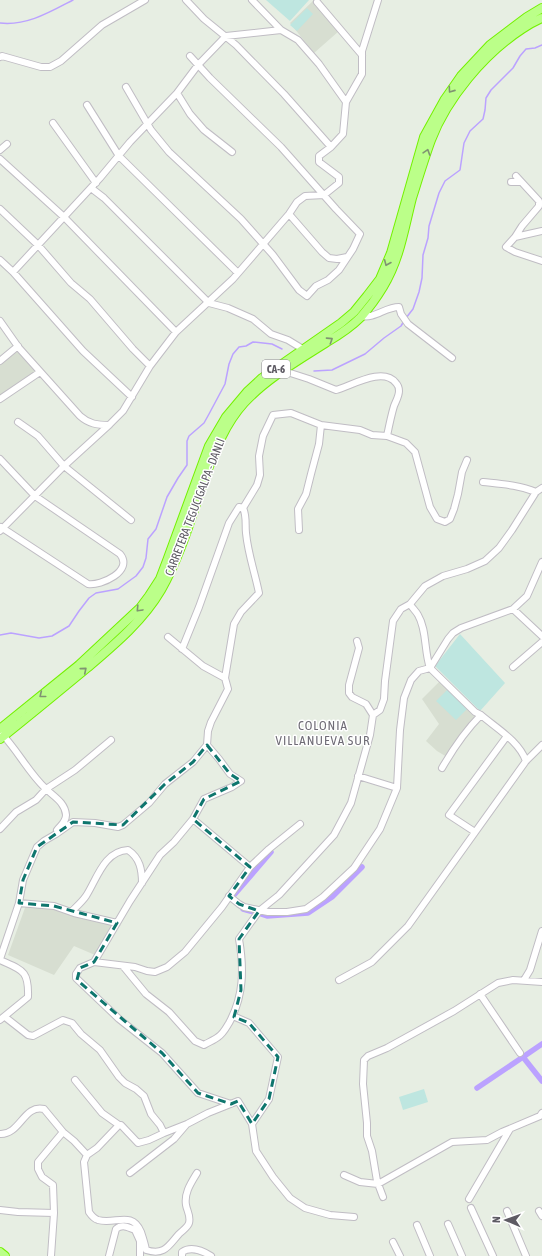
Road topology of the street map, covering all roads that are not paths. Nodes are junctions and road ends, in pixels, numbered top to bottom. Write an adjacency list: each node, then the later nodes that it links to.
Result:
1 (145, 0): 12 (street)
2 (186, 0): 9 (street)
3 (252, 0): 8 (street)
4 (378, 0): 10 (street)
5 (316, 2): 10 (street)
6 (542, 8): 48 (highway, CARRETERA TEGUCIGALPA - DANLI / CA-6, one-way to 48)
7 (542, 18): 44 (highway, CARRETERA TEGUCIGALPA - DANLI / CA-6, one-way to 7)
8 (281, 30): 9 (street); 16 (street)
9 (226, 36): 13 (street); 21 (street)
10 (362, 55): 16 (street)
11 (190, 56): 13 (street)
12 (0, 57)
13 (198, 65): 15 (street); 30 (street)
14 (126, 87): 19 (street)
15 (177, 93): 19 (street); 23 (street)
16 (346, 102): 21 (street)
17 (87, 105): 24 (street)
18 (53, 124): 29 (street)
19 (148, 124): 24 (street); 36 (street)
20 (8, 144): 22 (street)
21 (331, 147): 30 (street)
22 (0, 150)
23 (232, 152)
24 (119, 156): 29 (street); 42 (street)
25 (0, 159): 33 (street)
26 (516, 176): 28 (street)
27 (511, 182): 28 (street)
28 (521, 182): 35 (street)
29 (93, 185): 33 (street); 43 (street)
30 (324, 195): 32 (street); 38 (street)
31 (0, 209): 37 (street)
32 (289, 214): 36 (street); 38 (street)
33 (64, 218): 37 (street); 46 (street)
34 (542, 231): 35 (street)
35 (515, 237): 40 (street)
36 (263, 244): 38 (street); 42 (street)
37 (38, 245): 41 (street); 51 (street)
38 (347, 257)
39 (0, 260): 41 (street)
40 (542, 261)
41 (13, 272): 54 (street)
42 (238, 274): 43 (street)
43 (209, 303): 46 (street); 48 (street)
44 (361, 316): 48 (highway, CARRETERA TEGUCIGALPA - DANLI / CA-6, one-way to 44); 49 (street)
45 (0, 321): 47 (street)
46 (176, 332): 51 (street)
47 (18, 346): 50 (street); 53 (street)
48 (306, 351): 52 (highway, CARRETERA TEGUCIGALPA - DANLI / CA-6)
49 (452, 358)
50 (0, 361)
51 (150, 366): 54 (street)
52 (280, 370): 59 (street); 84 (highway, CARRETERA TEGUCIGALPA - DANLI / CA-6)
53 (40, 372): 55 (street); 57 (street)
54 (132, 397): 57 (street)
55 (0, 399)
56 (18, 422): 62 (street)
57 (109, 425): 62 (street)
58 (321, 425): 59 (street); 67 (street); 70 (street)
59 (387, 436): 61 (street)
60 (0, 459): 66 (street)
61 (466, 460)
62 (64, 466): 66 (street); 68 (street)
63 (483, 482): 65 (street)
64 (542, 488): 65 (street)
65 (536, 492): 72 (street)
66 (35, 496): 69 (street); 69 (street)
67 (243, 508): 78 (street); 81 (street)
68 (131, 520)
69 (1, 529)
70 (299, 530)
71 (542, 562): 73 (street)
72 (410, 604): 80 (street); 82 (street)
73 (513, 609): 74 (street); 80 (street)
74 (541, 634)
75 (168, 637): 78 (street)
76 (357, 641): 82 (street)
77 (542, 642): 79 (street)
78 (182, 649): 81 (street)
79 (513, 667)
80 (430, 668): 83 (street); 92 (street)
81 (225, 678): 87 (street)
82 (373, 715): 91 (street)
83 (481, 715): 85 (street); 90 (street)
84 (1, 734): 93 (street)
85 (507, 736): 89 (street); 97 (street)
86 (110, 740): 93 (street)
87 (207, 745): 94 (street); 98 (street)
88 (542, 745): 89 (street)
89 (526, 761): 97 (street)
90 (442, 768)
91 (358, 776): 92 (street); 103 (street)
92 (397, 788): 103 (street)
93 (46, 789): 96 (street); 98 (street)
94 (193, 819): 99 (street); 100 (street)
95 (300, 824): 99 (street)
96 (0, 829)
97 (475, 832): 110 (street)
98 (51, 837): 102 (street)
99 (250, 867): 101 (street)
100 (142, 883): 104 (street); 105 (street)
101 (229, 896): 103 (street); 109 (street)
102 (19, 903): 104 (street); 107 (street)
103 (259, 911): 114 (street)
104 (71, 912): 105 (street)
105 (117, 923): 108 (street)
106 (542, 931): 111 (street)
107 (0, 959): 115 (street)
108 (94, 962): 109 (street); 118 (street)
109 (123, 966): 114 (street)
110 (339, 980)
111 (524, 980): 112 (street); 113 (street)
112 (542, 982)
113 (480, 994): 116 (street); 131 (street)
114 (233, 1016): 121 (street)
115 (2, 1018): 125 (street)
116 (520, 1054)
117 (75, 1080): 122 (street)
118 (231, 1104): 120 (street); 121 (street)
119 (542, 1113): 123 (street)
120 (187, 1124): 125 (street); 128 (street)
121 (252, 1124): 138 (street)
122 (119, 1125): 125 (street); 127 (street)
123 (510, 1129): 131 (street); 133 (street)
124 (63, 1132): 126 (street); 127 (street); 137 (street)
125 (164, 1133)
126 (0, 1134)
127 (87, 1155): 129 (street)
128 (130, 1173)
129 (197, 1173)
130 (344, 1175): 131 (street)
131 (378, 1184): 132 (street)
132 (383, 1197)
133 (469, 1199)
134 (471, 1208): 152 (street)
135 (0, 1210): 137 (street)
136 (507, 1211): 153 (street)
137 (54, 1212): 144 (street)
138 (354, 1217)
139 (448, 1224): 151 (street)
140 (417, 1225): 150 (street)
141 (393, 1242): 149 (street)
142 (0, 1252): 143 (highway)
143 (5, 1256)
144 (51, 1256)
145 (108, 1256): 146 (street)
146 (140, 1256)
147 (182, 1256): 148 (street)
148 (211, 1256)
149 (400, 1256)
150 (430, 1256)
151 (462, 1256)
152 (493, 1256)
153 (526, 1256)

